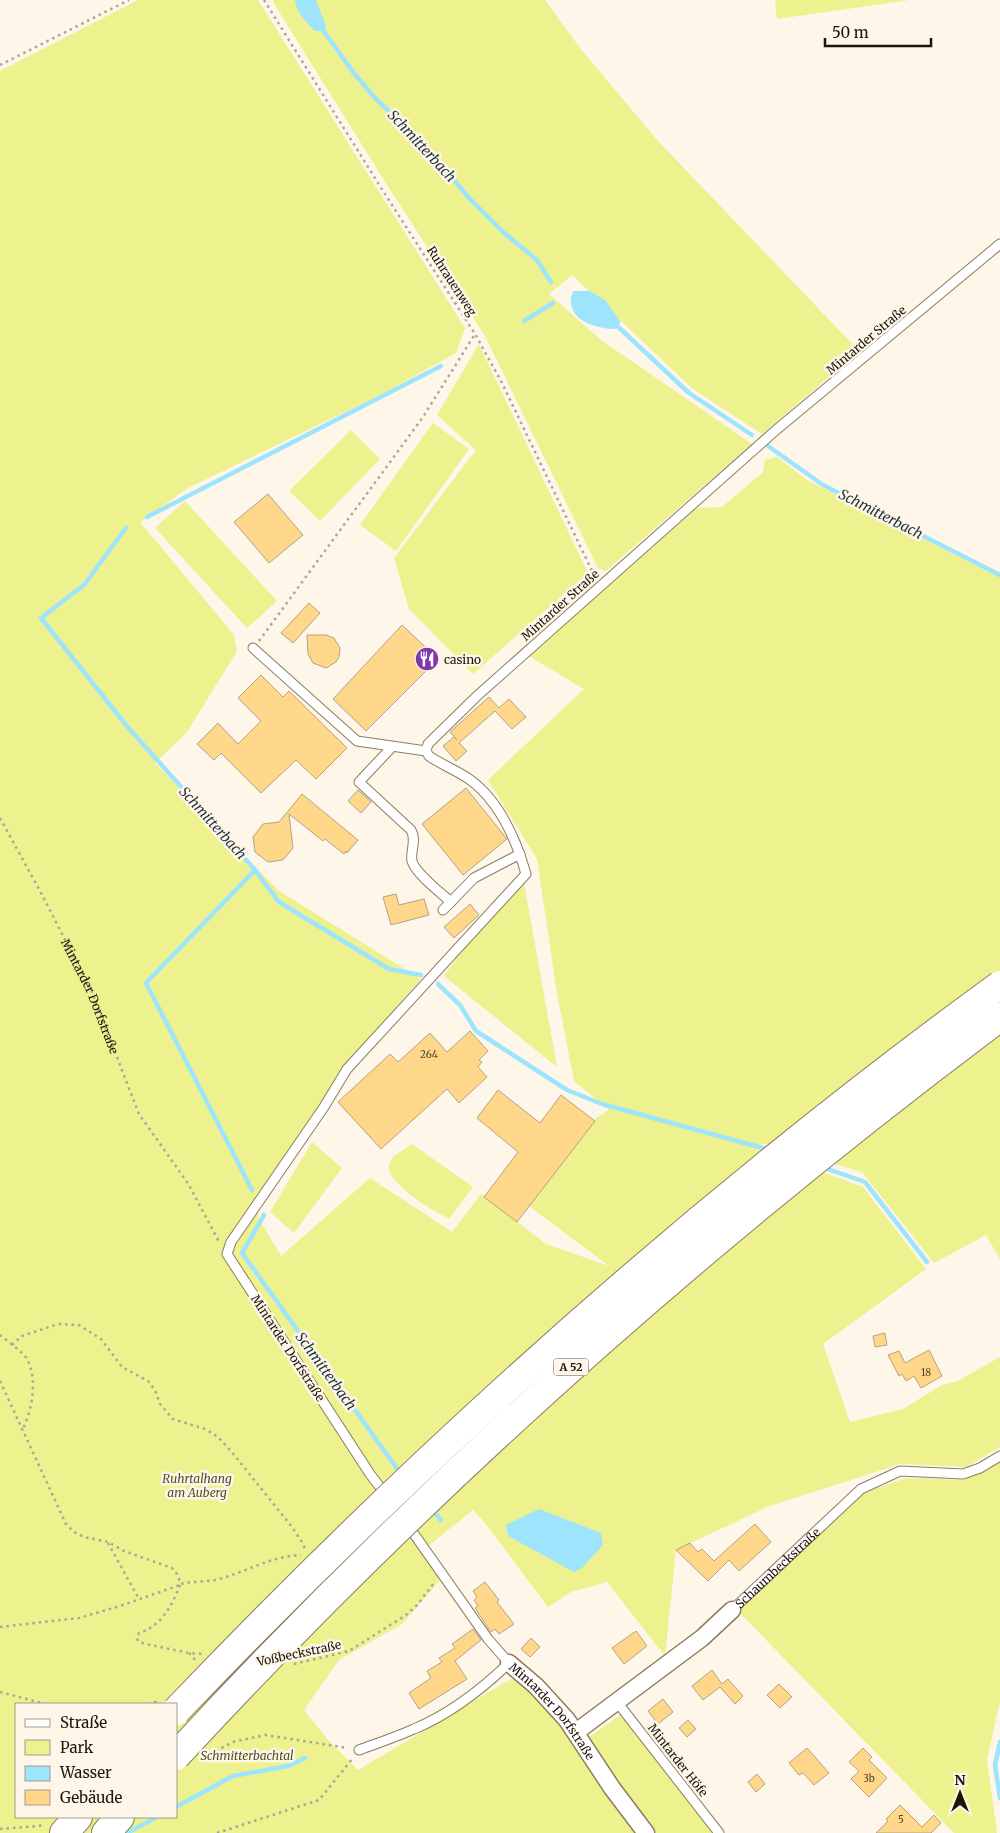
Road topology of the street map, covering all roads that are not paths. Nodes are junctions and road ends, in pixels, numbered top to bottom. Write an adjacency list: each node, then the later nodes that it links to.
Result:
1 (1000, 244): 4 (lane, Mintarder Straße)
2 (253, 648): 3 (lane)
3 (392, 747): 4 (lane); 6 (lane)
4 (426, 751): 5 (lane)
5 (520, 854): 6 (lane); 12 (lane, Mintarder Dorfstraße)
6 (451, 902): 7 (lane)
7 (442, 910)
8 (1000, 985): 14 (highway, A 52, bridge)
9 (1000, 1017): 17 (highway, A 52, bridge)
10 (1000, 1456): 11 (lane, Schaumbeckstraße)
11 (732, 1610): 13 (street, Schaumbeckstraße)
12 (509, 1663): 15 (street, Mintarder Dorfstraße); 16 (lane)
13 (617, 1702): 15 (street, Schaumbeckstraße); 23 (lane, Mintarder Höfe)
14 (178, 1709)
15 (576, 1732): 22 (street, Mintarder Dorfstraße)
16 (360, 1750)
17 (189, 1757)
18 (76, 1818): 20 (highway)
19 (119, 1818): 21 (highway)
20 (51, 1830)
21 (106, 1833)
22 (646, 1833)
23 (719, 1833)

